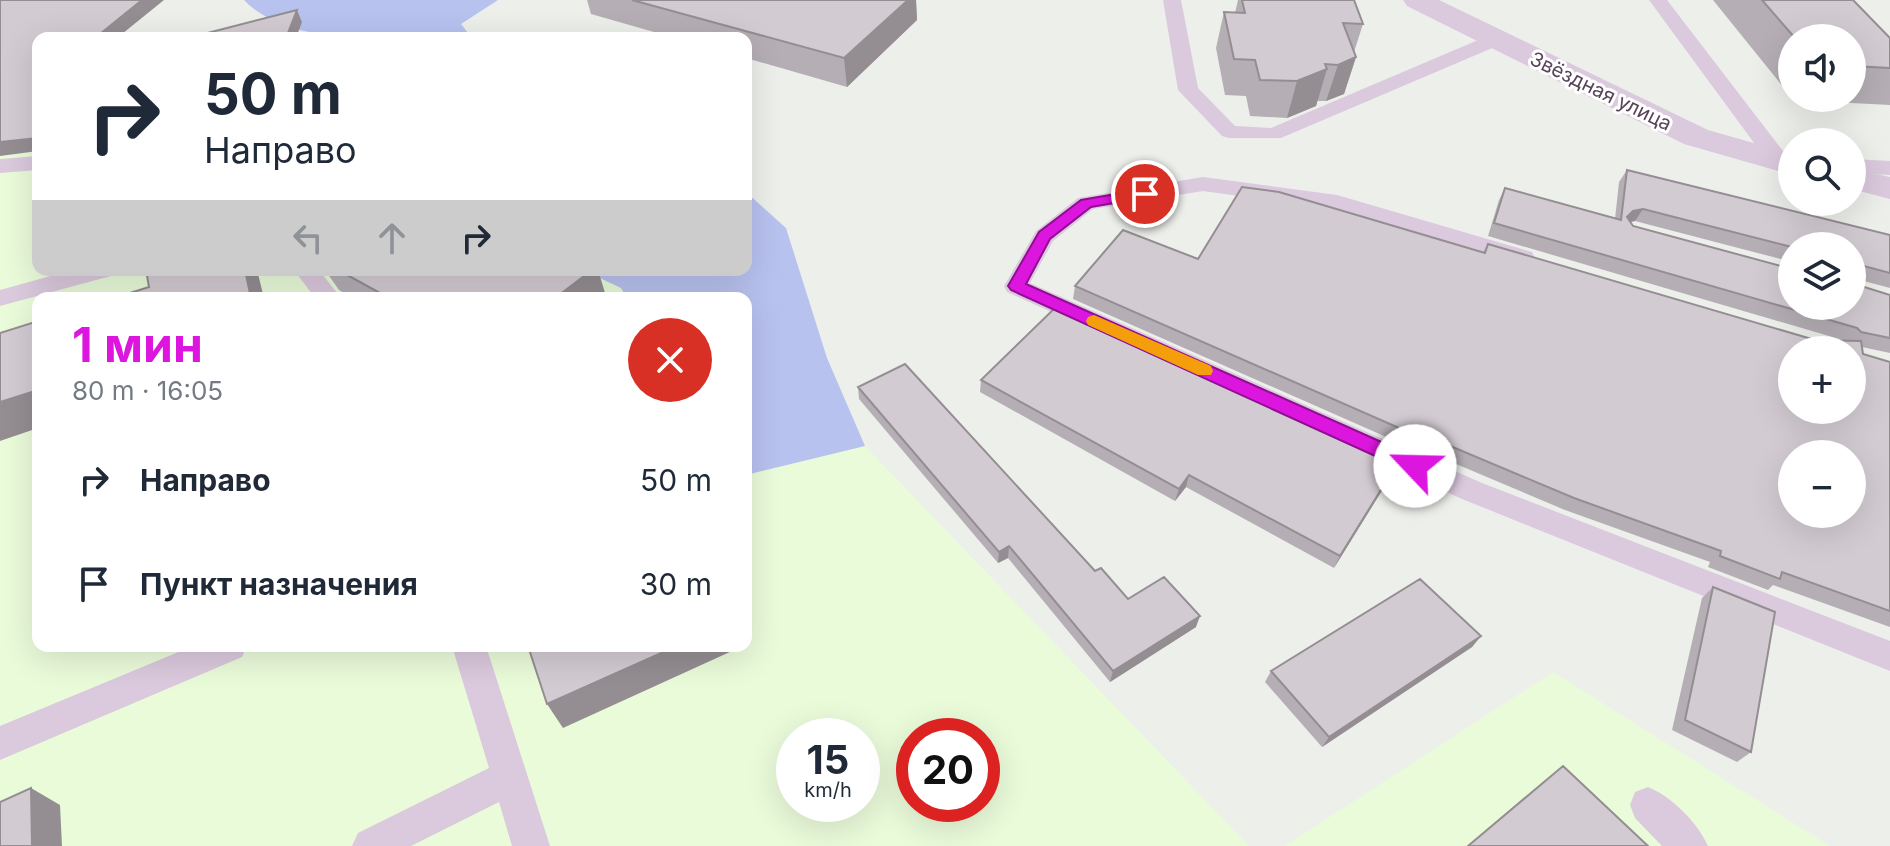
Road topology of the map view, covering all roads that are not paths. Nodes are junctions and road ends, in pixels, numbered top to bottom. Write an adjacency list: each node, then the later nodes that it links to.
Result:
1 (1172, 0): 4 (lane)
2 (1417, 0): 4 (street, Звёздная улица)
3 (1658, 0): 5 (lane)
4 (1497, 39): 6 (street, Звёздная улица)
5 (1778, 150)
6 (1778, 160)
7 (32, 163): 8 (lane)
8 (0, 166)
9 (1866, 167): 10 (lane)
10 (1890, 168)
11 (1866, 182): 12 (street)
12 (1890, 188)
13 (1543, 264): 20 (lane)
14 (80, 276): 17 (lane)
15 (311, 276): 16 (lane)
16 (323, 292)
17 (0, 298)
18 (216, 652): 21 (lane)
19 (471, 652): 22 (lane)
20 (1890, 656)
21 (0, 743)
22 (510, 777): 24 (lane); 25 (lane)
23 (1648, 805): 26 (lane)
24 (371, 846)
25 (531, 846)
26 (1689, 846)

